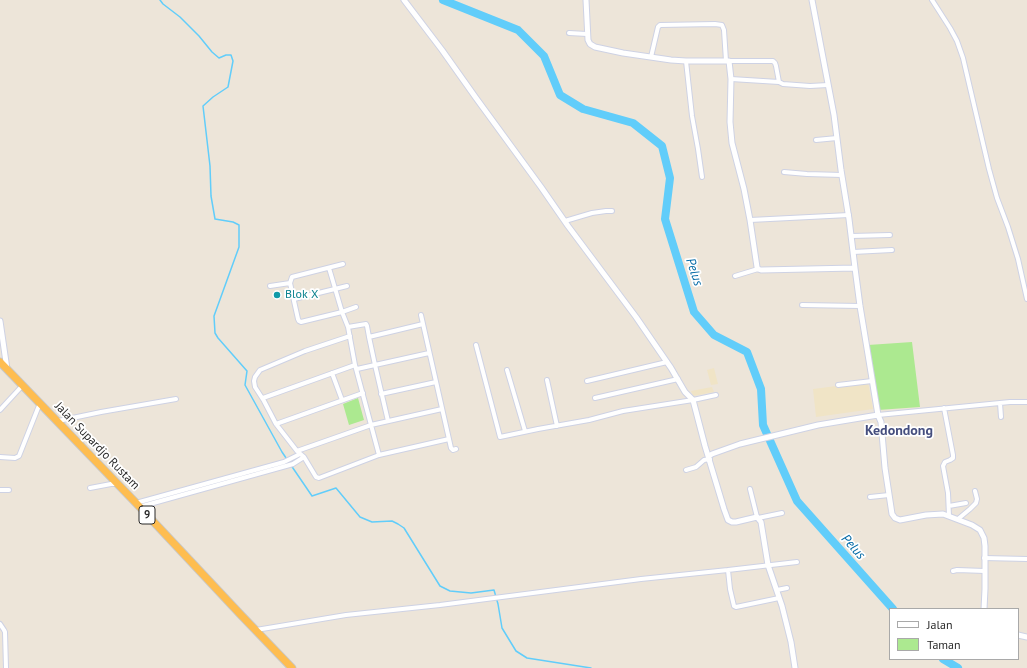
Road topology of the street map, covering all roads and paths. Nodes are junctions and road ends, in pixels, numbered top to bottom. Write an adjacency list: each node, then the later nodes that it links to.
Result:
1 (404, 0): 21 (street)
2 (586, 0): 6 (street)
3 (812, 0): 12 (street)
4 (932, 0): 36 (street)
5 (568, 33): 6 (street)
6 (587, 34): 7 (street)
7 (651, 58): 8 (street); 9 (street)
8 (728, 61): 9 (street); 10 (street); 11 (street)
9 (686, 62): 17 (street)
10 (732, 79): 11 (street); 20 (street)
11 (779, 82): 12 (street)
12 (828, 85): 13 (street)
13 (837, 138): 14 (street); 16 (street)
14 (816, 140)
15 (784, 172): 16 (street)
16 (842, 175): 19 (street)
17 (702, 177)
18 (612, 211): 21 (street)
19 (849, 215): 20 (street); 23 (street)
20 (750, 220): 29 (street)
21 (565, 221): 50 (street)
22 (890, 234): 23 (street)
23 (851, 236): 25 (street)
24 (892, 250): 25 (street)
25 (853, 252): 28 (street)
26 (343, 264): 27 (street)
27 (329, 268): 31 (street); 34 (street)
28 (855, 268): 29 (street); 38 (street)
29 (758, 269): 30 (street)
30 (736, 276)
31 (290, 283): 32 (street); 35 (street)
32 (270, 286)
33 (347, 286): 34 (street)
34 (335, 289): 35 (street); 40 (street)
35 (294, 299): 40 (street)
36 (1027, 299)
37 (802, 305): 38 (street)
38 (860, 306): 59 (street)
39 (356, 307): 40 (street)
40 (342, 312): 44 (street)
41 (421, 316): 43 (street)
42 (0, 321): 53 (street)
43 (423, 324): 46 (street); 48 (street)
44 (348, 327): 45 (street); 46 (street)
45 (350, 336): 52 (street); 66 (street)
46 (370, 337): 51 (street)
47 (476, 345): 84 (street)
48 (429, 353): 51 (street); 60 (street)
49 (0, 362): 53 (highway, Jalan Supardjo Rustam / 9)
50 (667, 362): 56 (street); 58 (street)
51 (375, 365): 52 (street); 64 (street)
52 (356, 367): 55 (street); 63 (street)
53 (7, 370): 62 (highway, Jalan Supardjo Rustam / 9)
54 (507, 370): 84 (street)
55 (332, 373): 66 (street); 69 (street)
56 (678, 379): 67 (street); 70 (street)
57 (547, 380): 83 (street)
58 (587, 381)
59 (872, 381): 61 (street); 77 (street)
60 (436, 382): 64 (street); 76 (street)
61 (838, 385)
62 (22, 386): 72 (highway, Jalan Supardjo Rustam / 9); 75 (street)
63 (363, 393): 69 (street); 82 (street)
64 (382, 394): 80 (street)
65 (716, 395): 70 (street)
66 (263, 398): 81 (street)
67 (594, 398)
68 (176, 399): 79 (street)
69 (342, 400): 81 (street)
70 (693, 400): 83 (street); 91 (street)
71 (1027, 402): 73 (street)
72 (40, 403): 79 (highway, Jalan Supardjo Rustam / 9); 89 (street)
73 (1000, 403): 74 (street); 78 (street)
74 (944, 408): 77 (street); 104 (street)
75 (0, 410)
76 (442, 410): 80 (street); 85 (street)
77 (878, 415): 91 (street); 100 (street)
78 (1002, 417)
79 (58, 421): 94 (highway, Jalan Supardjo Rustam / 9)
80 (388, 421): 82 (street)
81 (276, 424): 87 (street)
82 (371, 425): 87 (street); 88 (street)
83 (558, 426): 84 (street)
84 (526, 431)
85 (449, 439): 86 (street); 88 (street)
86 (456, 449)
87 (298, 452): 90 (street); 92 (street)
88 (379, 455): 90 (street)
89 (0, 457)
90 (304, 457): 92 (street)
91 (709, 457): 93 (street); 107 (street)
92 (292, 462): 103 (street)
93 (686, 470)
94 (118, 484): 95 (street); 103 (highway, Jalan Supardjo Rustam / 9)
95 (90, 488)
96 (750, 489): 107 (street)
97 (0, 490): 98 (street)
98 (9, 490)
99 (975, 491): 108 (street)
100 (889, 495): 101 (street); 106 (street)
101 (870, 497)
102 (966, 503): 104 (street)
103 (138, 505): 121 (highway, Jalan Supardjo Rustam / 9)
104 (949, 506): 106 (street)
105 (782, 513): 107 (street)
106 (949, 516): 108 (street)
107 (757, 518): 112 (street)
108 (958, 519): 109 (street)
109 (984, 558): 110 (street); 115 (street)
110 (1027, 559)
111 (797, 562): 112 (street)
112 (768, 565): 113 (street); 117 (street)
113 (728, 570): 118 (street); 121 (street)
114 (953, 571): 115 (street)
115 (985, 572): 119 (street)
116 (787, 588): 117 (street)
117 (777, 590): 118 (street)
118 (779, 598): 124 (street)
119 (984, 608)
120 (0, 624): 122 (street)
121 (256, 630): 123 (highway, Jalan Supardjo Rustam / 9)
122 (6, 668)
123 (292, 668)
124 (795, 668)

